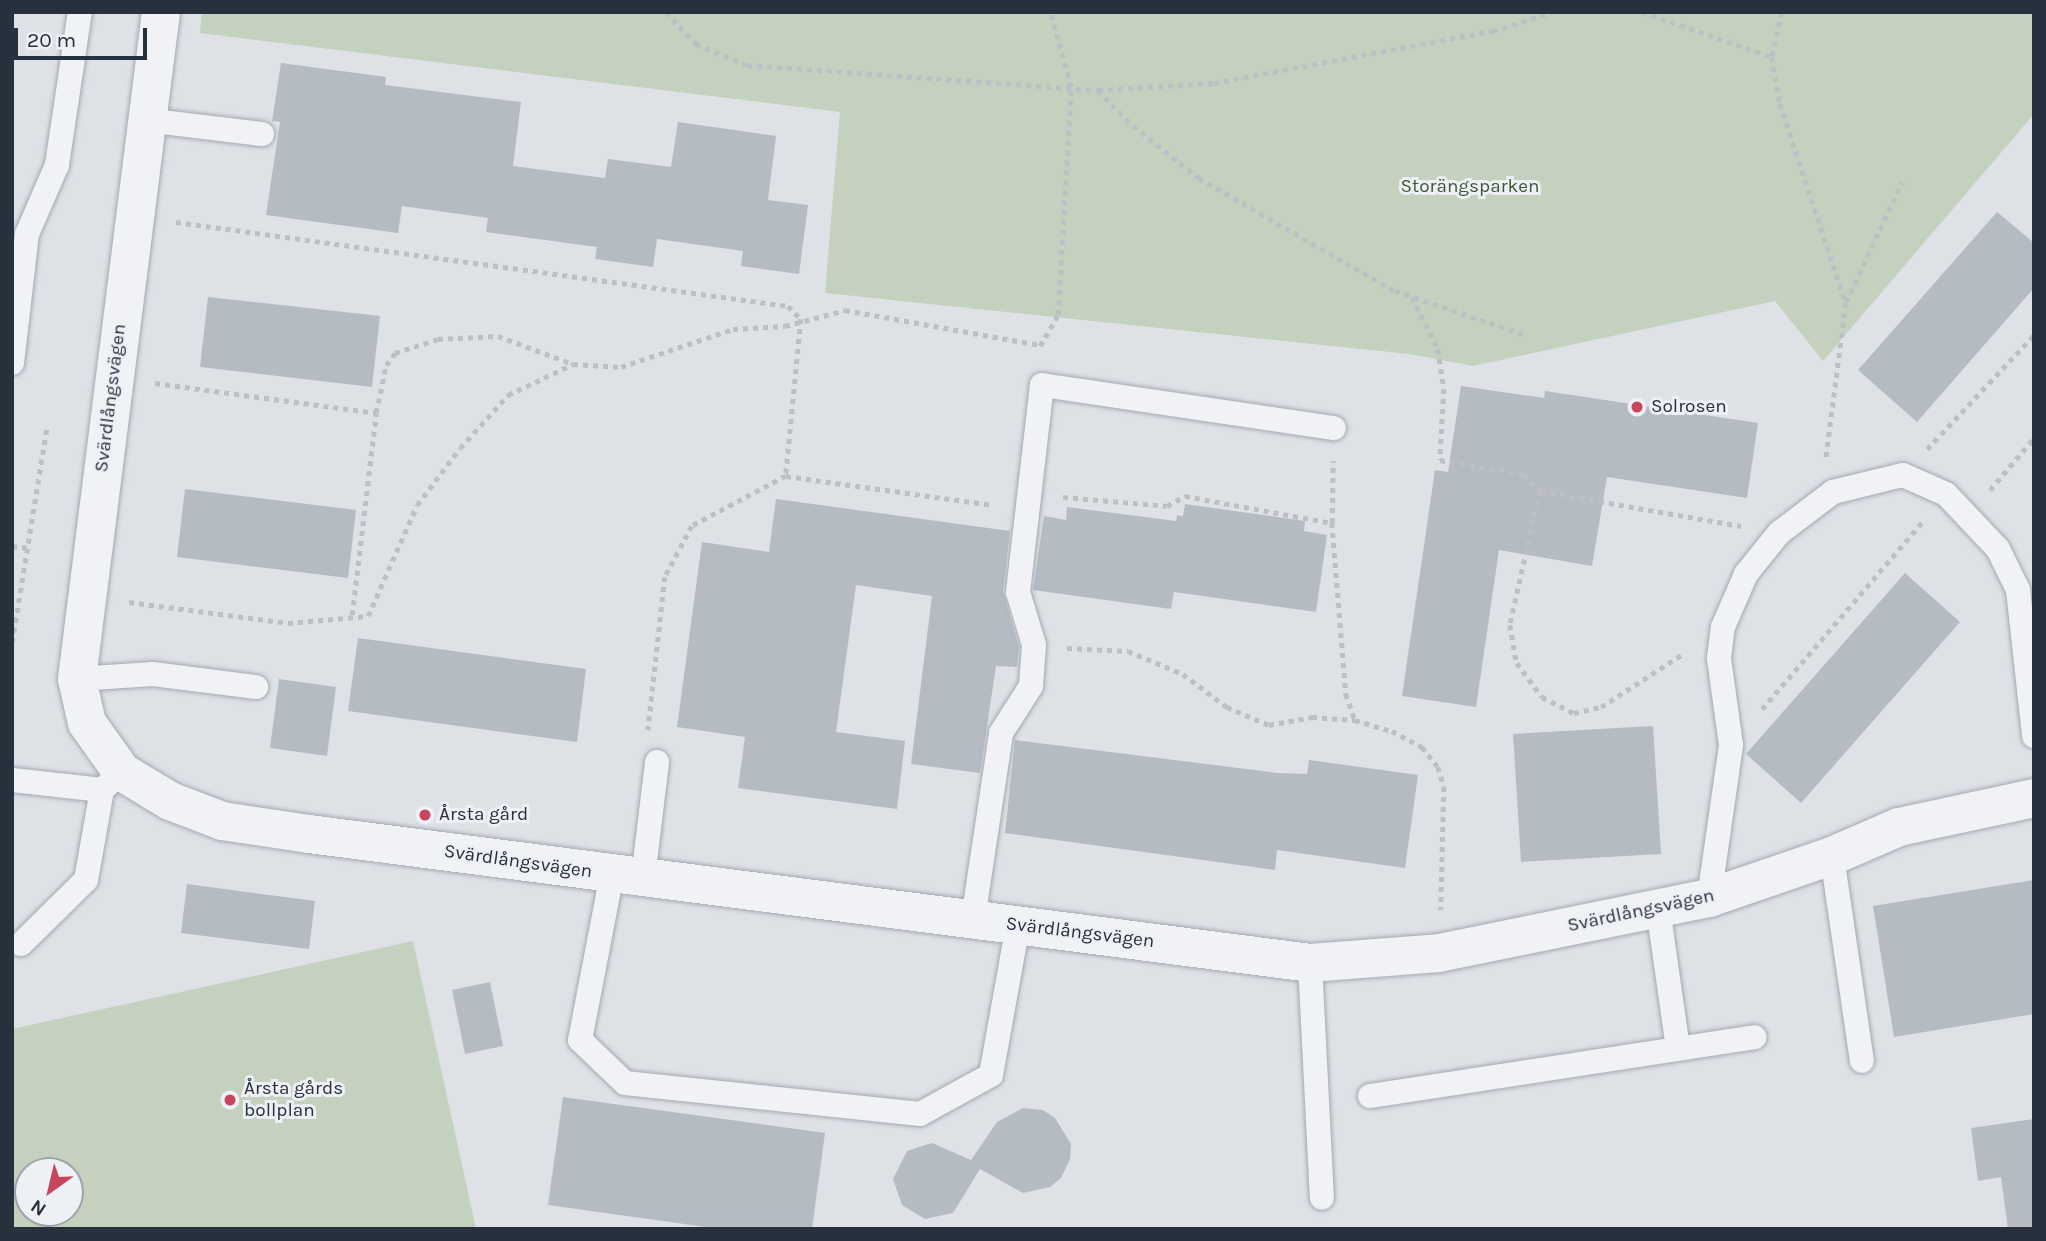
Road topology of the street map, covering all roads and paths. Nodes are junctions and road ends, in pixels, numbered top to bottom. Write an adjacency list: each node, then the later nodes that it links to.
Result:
1 (80, 12): 20 (lane)
2 (161, 12): 11 (street, Svärdlångsvägen)
3 (666, 12): 9 (path)
4 (1050, 12): 9 (path)
5 (1552, 12): 10 (path)
6 (1642, 12): 8 (path)
7 (1782, 12): 8 (path)
8 (1772, 57): 16 (path)
9 (1071, 88): 10 (path); 17 (path)
10 (1098, 90): 15 (path)
11 (146, 120): 12 (lane); 14 (street, Svärdlångsvägen)
12 (262, 134)
13 (1902, 182): 16 (path)
14 (134, 215): 17 (path); 22 (street, Svärdlångsvägen)
15 (1412, 297): 18 (path); 29 (path)
16 (1846, 303): 30 (path)
17 (801, 319): 21 (path); 27 (path)
18 (1523, 334)
19 (2034, 335): 28 (path)
20 (12, 363)
21 (572, 364): 23 (path); 39 (path)
22 (114, 377): 23 (path); 38 (street, Svärdlångsvägen)
23 (376, 414): 39 (path)
24 (47, 425): 37 (path)
25 (1334, 428): 32 (lane); 34 (path)
26 (2034, 438): 33 (path)
27 (786, 475): 32 (path); 48 (path)
28 (1903, 475): 30 (lane); 31 (lane)
29 (1540, 491): 35 (path); 40 (path)
30 (1833, 492): 35 (lane)
31 (1945, 494): 33 (lane); 47 (path)
32 (1026, 502): 34 (path); 42 (lane)
33 (1971, 516): 46 (lane)
34 (1332, 523): 45 (path)
35 (1779, 533): 40 (lane)
36 (12, 546): 37 (path)
37 (29, 548): 41 (path)
38 (86, 597): 39 (path); 43 (street, Svärdlångsvägen)
39 (352, 615)
40 (1723, 627): 47 (lane)
41 (12, 642)
42 (1034, 645): 45 (path); 56 (lane)
43 (77, 679): 44 (lane); 50 (street, Svärdlångsvägen)
44 (256, 687)
45 (1355, 720): 59 (path)
46 (2034, 736)
47 (1731, 745): 54 (lane)
48 (657, 762): 53 (lane)
49 (12, 780): 50 (lane, Svärdlångsvägen)
50 (112, 781): 53 (street, Svärdlångsvägen); 58 (lane)
51 (2034, 798): 52 (street, Svärdlångsvägen)
52 (1832, 856): 54 (street, Svärdlångsvägen); 63 (lane)
53 (628, 876): 56 (street, Svärdlångsvägen); 57 (lane)
54 (1709, 898): 55 (street, Svärdlångsvägen)
55 (1658, 908): 59 (street, Svärdlångsvägen); 62 (lane)
56 (973, 919): 57 (street, Svärdlångsvägen)
57 (1018, 925): 60 (street, Svärdlångsvägen)
58 (21, 944)
59 (1439, 953): 60 (street, Svärdlångsvägen)
60 (1310, 963): 65 (lane)
61 (1755, 1037): 62 (lane)
62 (1678, 1049): 64 (lane)
63 (1861, 1061)
64 (1370, 1096)
65 (1322, 1198)

